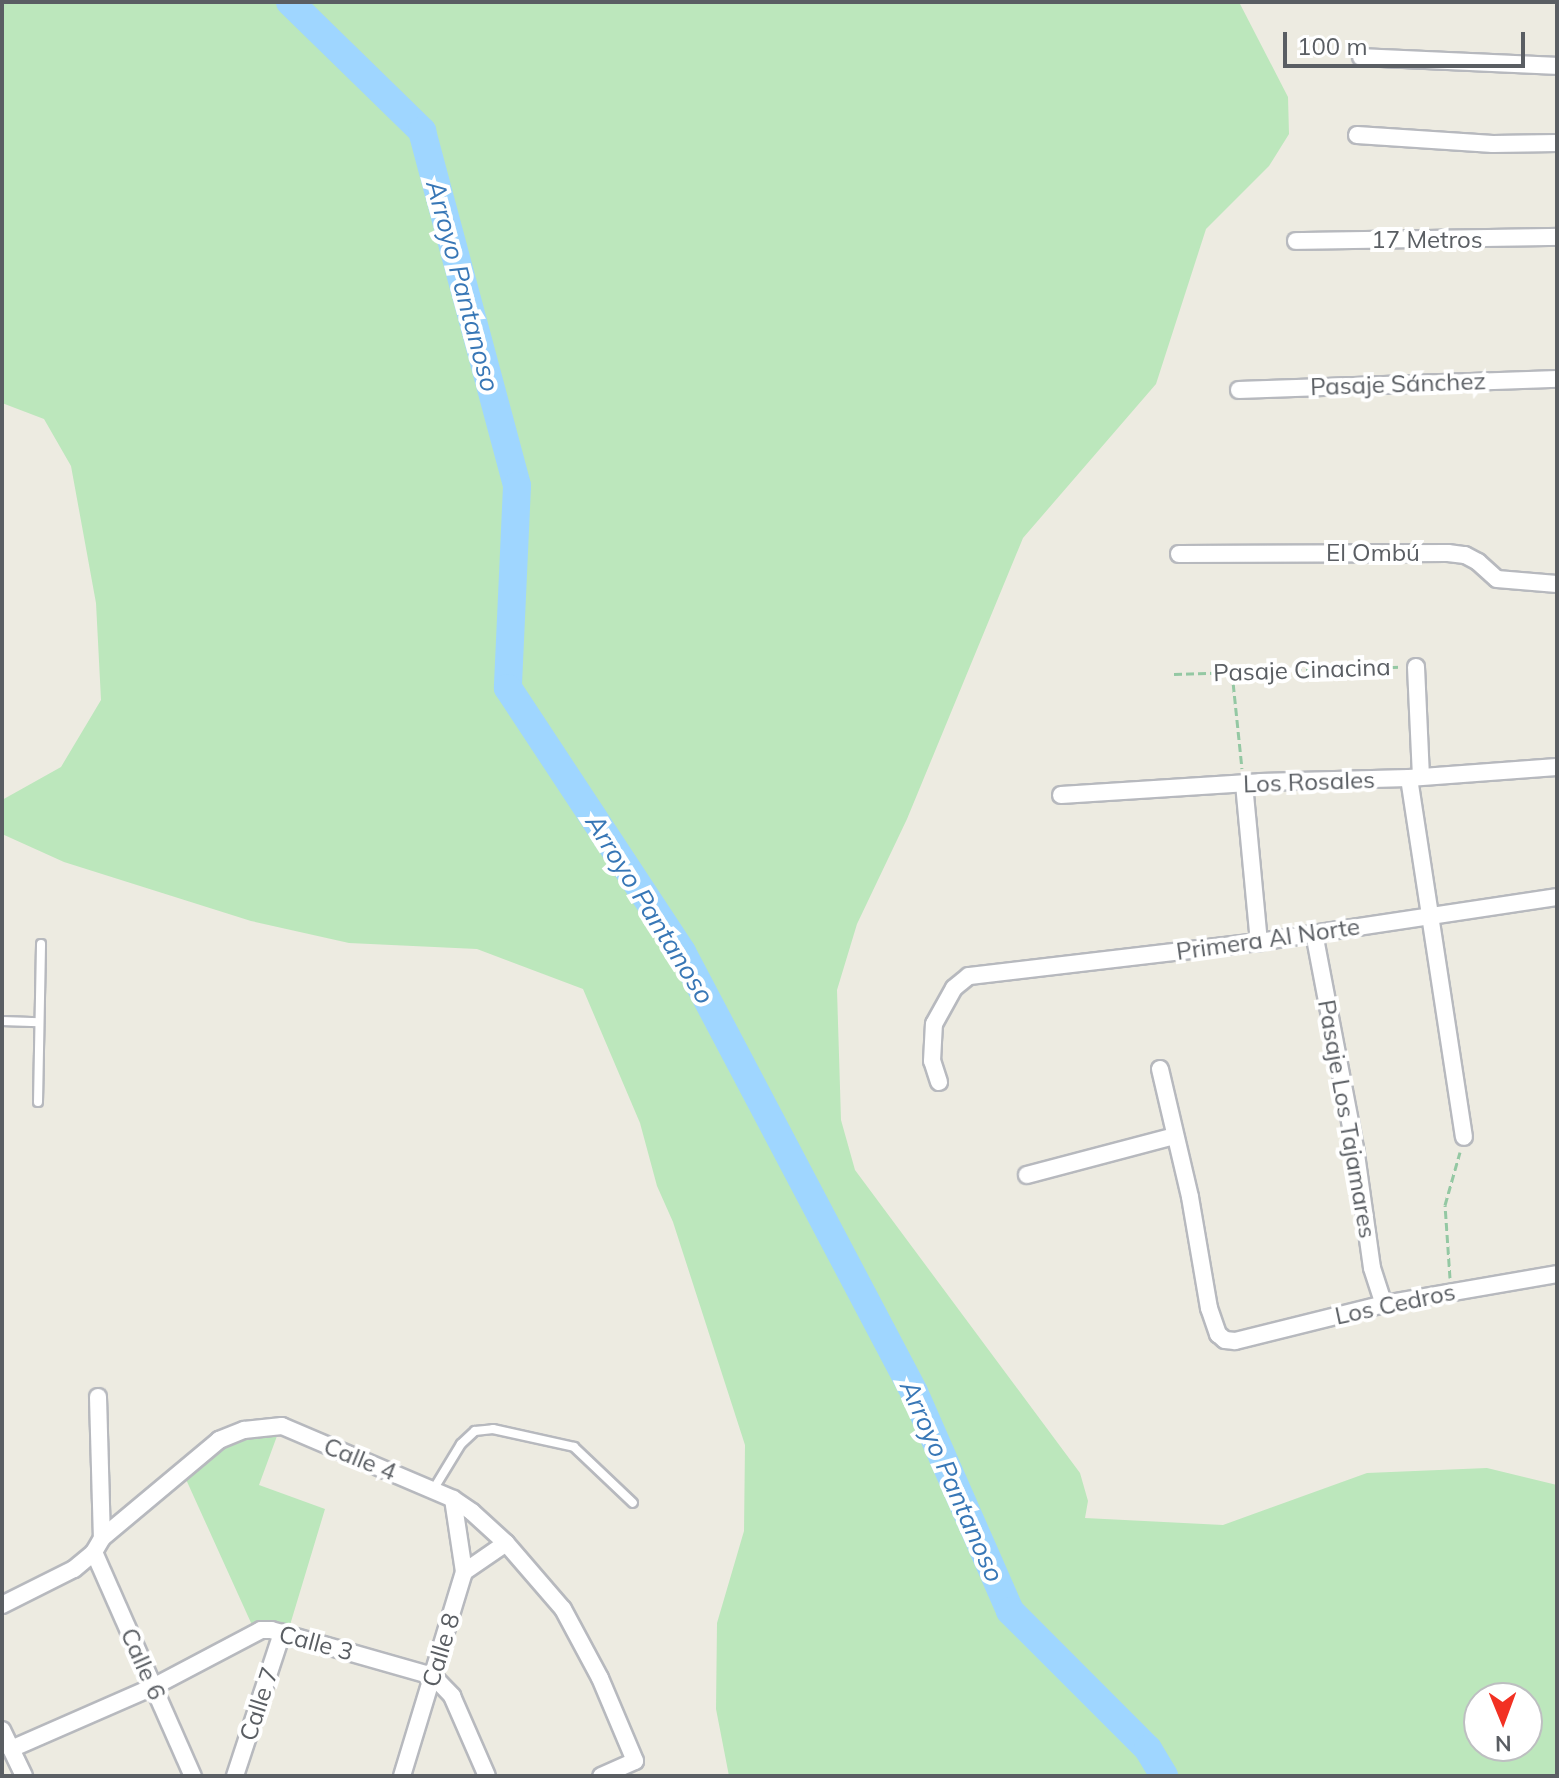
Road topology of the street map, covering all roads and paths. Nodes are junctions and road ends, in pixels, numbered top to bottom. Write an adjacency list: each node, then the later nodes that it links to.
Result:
1 (1361, 57): 2 (street)
2 (1557, 66)
3 (1357, 135): 4 (street)
4 (1557, 143)
5 (1557, 237): 6 (street, 17 Metros)
6 (1296, 241)
7 (1557, 379): 8 (street, Pasaje Sánchez)
8 (1239, 390)
9 (1179, 554): 10 (street, El Ombú)
10 (1557, 584)
11 (1416, 667): 12 (path, Pasaje Cinacina); 15 (street, Pasaje Cinacina)
12 (1232, 672): 13 (path, Pasaje Cinacina); 16 (path)
13 (1174, 674)
14 (1557, 767): 15 (street, Los Rosales)
15 (1415, 778): 16 (street, Los Rosales); 19 (street, Pasaje Cinacina)
16 (1244, 784): 17 (street, Los Rosales); 21 (street)
17 (1061, 795)
18 (1557, 897): 19 (street, Primera Al Norte)
19 (1429, 917): 20 (street, Primera Al Norte); 29 (street, Pasaje Cinacina)
20 (1314, 933): 21 (street, Primera Al Norte); 33 (street, Pasaje Los Tajamares)
21 (1259, 942): 26 (street, Primera Al Norte)
22 (41, 944): 24 (lane)
23 (2, 1021): 24 (lane)
24 (39, 1022): 27 (lane)
25 (1160, 1069): 28 (street)
26 (939, 1082)
27 (38, 1102)
28 (1175, 1136): 30 (street); 33 (street, Los Cedros)
29 (1464, 1137): 32 (path)
30 (1027, 1175)
31 (1557, 1274): 32 (street, Los Cedros)
32 (1451, 1292): 33 (street, Los Cedros)
33 (1384, 1304)
34 (98, 1397): 39 (street, Calle 6)
35 (433, 1490): 36 (street, Calle 4); 37 (lane); 39 (street, Calle 4)
36 (453, 1499): 38 (street, Calle 4); 40 (street)
37 (633, 1503)
38 (506, 1543): 40 (street); 52 (street, Calle 4)
39 (98, 1545): 41 (street, Calle 4); 44 (street, Calle 6)
40 (464, 1572): 43 (street, Calle 8)
41 (2, 1605)
42 (282, 1633): 43 (street, Calle 3); 44 (street, Calle 3); 49 (street, Calle 7)
43 (433, 1676): 50 (street, Calle 8); 51 (street)
44 (153, 1687): 46 (street, Calle 3); 48 (street, Calle 6)
45 (2, 1730): 46 (street)
46 (11, 1749): 47 (street)
47 (24, 1776)
48 (193, 1776)
49 (235, 1776)
50 (402, 1776)
51 (487, 1776)
52 (601, 1776)

